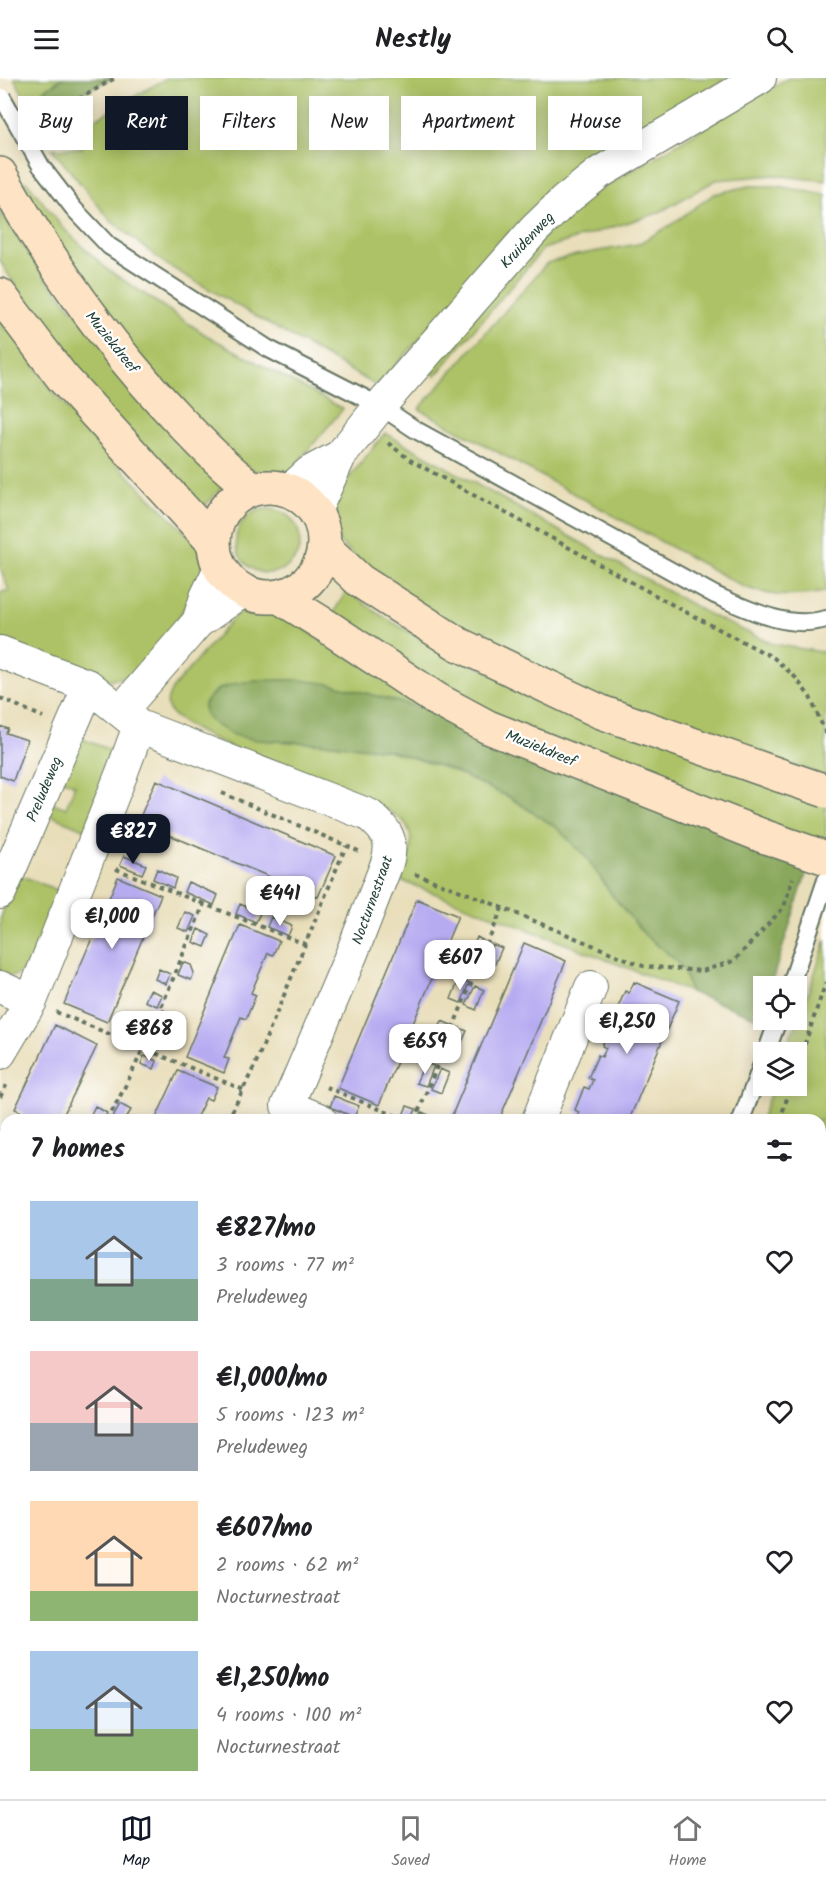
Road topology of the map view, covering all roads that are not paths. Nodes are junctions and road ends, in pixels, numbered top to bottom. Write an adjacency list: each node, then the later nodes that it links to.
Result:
1 (760, 78): 5 (street, Kruidenweg)
2 (1, 95): 5 (lane, bridge)
3 (3, 179): 7 (main road, Muziekdreef)
4 (0, 295): 11 (main road)
5 (372, 416): 6 (street, Kruidenweg); 14 (lane)
6 (340, 456): 8 (street, Kruidenweg); 9 (street, Kruidenweg)
7 (252, 488): 8 (main road); 11 (main road)
8 (290, 490): 9 (main road)
9 (315, 511): 10 (main road)
10 (324, 547): 13 (main road); 19 (main road, bridge)
11 (216, 555): 12 (main road); 15 (street)
12 (243, 591): 13 (main road); 15 (street)
13 (278, 596): 20 (main road, Muziekdreef, bridge)
14 (826, 619)
15 (198, 622): 18 (street)
16 (0, 652): 17 (street, Nocturnestraat)
17 (89, 686): 18 (street, Nocturnestraat); 22 (street, Preludeweg)
18 (130, 718): 26 (street); 29 (street, Nocturnestraat)
19 (826, 792)
20 (826, 858)
21 (826, 880): 23 (lane)
22 (0, 893)
23 (794, 976)
24 (0, 987): 26 (street)
25 (591, 987): 30 (street)
26 (43, 1006): 27 (street)
27 (0, 1053)
28 (753, 1088): 31 (lane)
29 (284, 1113)
30 (540, 1114)
31 (743, 1114)

